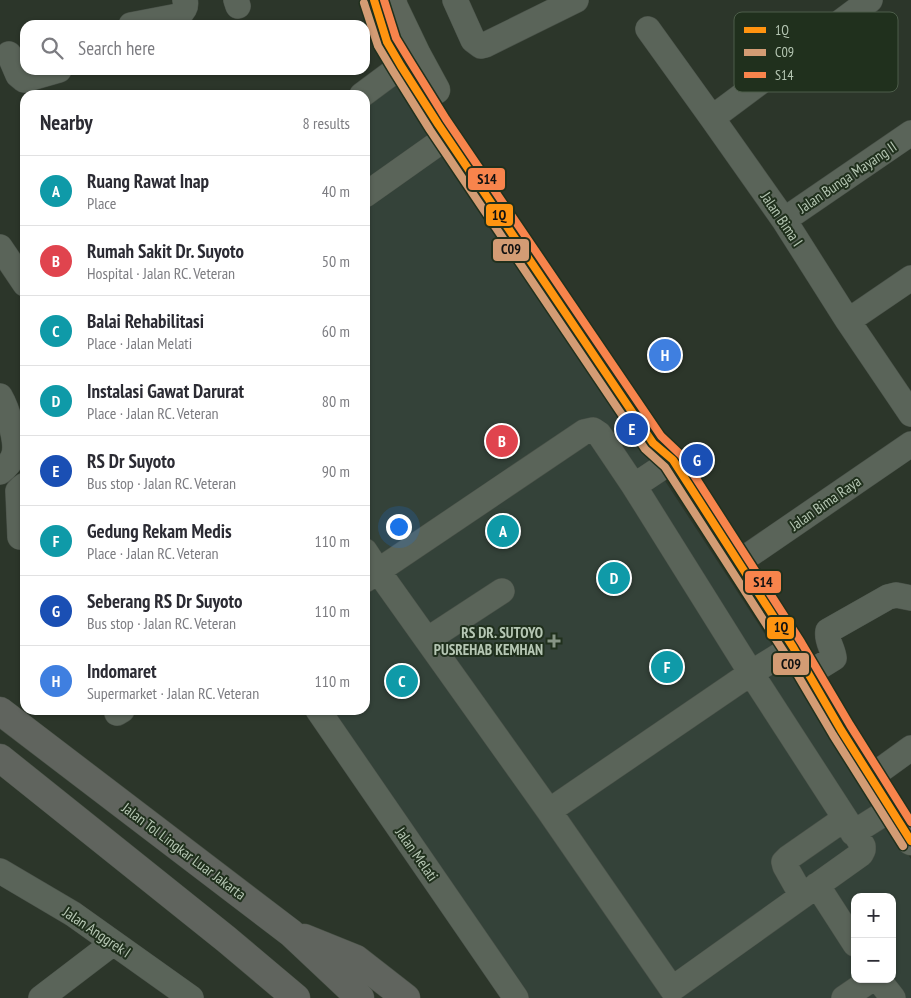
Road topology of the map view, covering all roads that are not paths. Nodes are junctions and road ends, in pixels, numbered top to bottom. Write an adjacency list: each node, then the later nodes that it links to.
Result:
1 (185, 0): 8 (street)
2 (374, 0): 11 (main road)
3 (392, 0): 11 (main road)
4 (455, 0): 5 (street)
5 (576, 0)
6 (870, 0): 7 (street)
7 (854, 12)
8 (157, 20)
9 (648, 29): 15 (street, Jalan Bima I)
10 (11, 53): 12 (street)
11 (409, 61): 13 (street); 17 (main road)
12 (42, 75)
13 (369, 90)
14 (747, 92): 15 (street)
15 (712, 118): 19 (street, Jalan Bima I)
16 (911, 133): 19 (street, Jalan Bunga Mayang II)
17 (453, 134): 18 (street); 27 (main road)
18 (370, 192)
19 (784, 220): 23 (street, Jalan Bima I)
20 (0, 247): 21 (street)
21 (20, 277)
22 (911, 278): 23 (street)
23 (848, 321): 25 (street, Jalan Bima I)
24 (0, 396): 28 (street)
25 (911, 414)
26 (911, 444): 32 (street, Jalan Bima Raya)
27 (673, 460): 29 (street); 32 (main road)
28 (0, 472)
29 (634, 486): 33 (street); 39 (street)
30 (20, 489): 31 (street)
31 (20, 537)
32 (740, 562): 38 (main road)
33 (370, 566)
34 (370, 568): 37 (street)
35 (502, 591): 37 (street)
36 (911, 598): 40 (street)
37 (427, 640): 47 (street)
38 (786, 651): 39 (street); 40 (main road)
39 (751, 673): 47 (street); 48 (street)
40 (808, 674): 45 (main road)
41 (0, 711): 52 (highway, Jalan Tol Lingkar Luar Jakarta)
42 (321, 715): 63 (street, Jalan Melati)
43 (911, 748): 45 (street)
44 (0, 758): 60 (highway)
45 (871, 777): 46 (main road)
46 (891, 809): 48 (street); 49 (main road)
47 (549, 812): 57 (street)
48 (848, 826): 51 (street); 51 (street)
49 (911, 841)
50 (0, 871): 54 (street, Jalan Anggrek I)
51 (809, 890): 53 (street); 57 (street)
52 (291, 933): 61 (highway, Jalan Tol Lingkar Luar Jakarta); 62 (highway)
53 (851, 939)
54 (113, 943): 58 (street); 59 (street, Jalan Anggrek I)
55 (866, 983): 64 (street)
56 (881, 983): 65 (street)
57 (666, 994)
58 (41, 998)
59 (190, 998)
60 (296, 998)
61 (360, 998)
62 (406, 998)
63 (516, 998)
64 (844, 998)
65 (893, 998)

